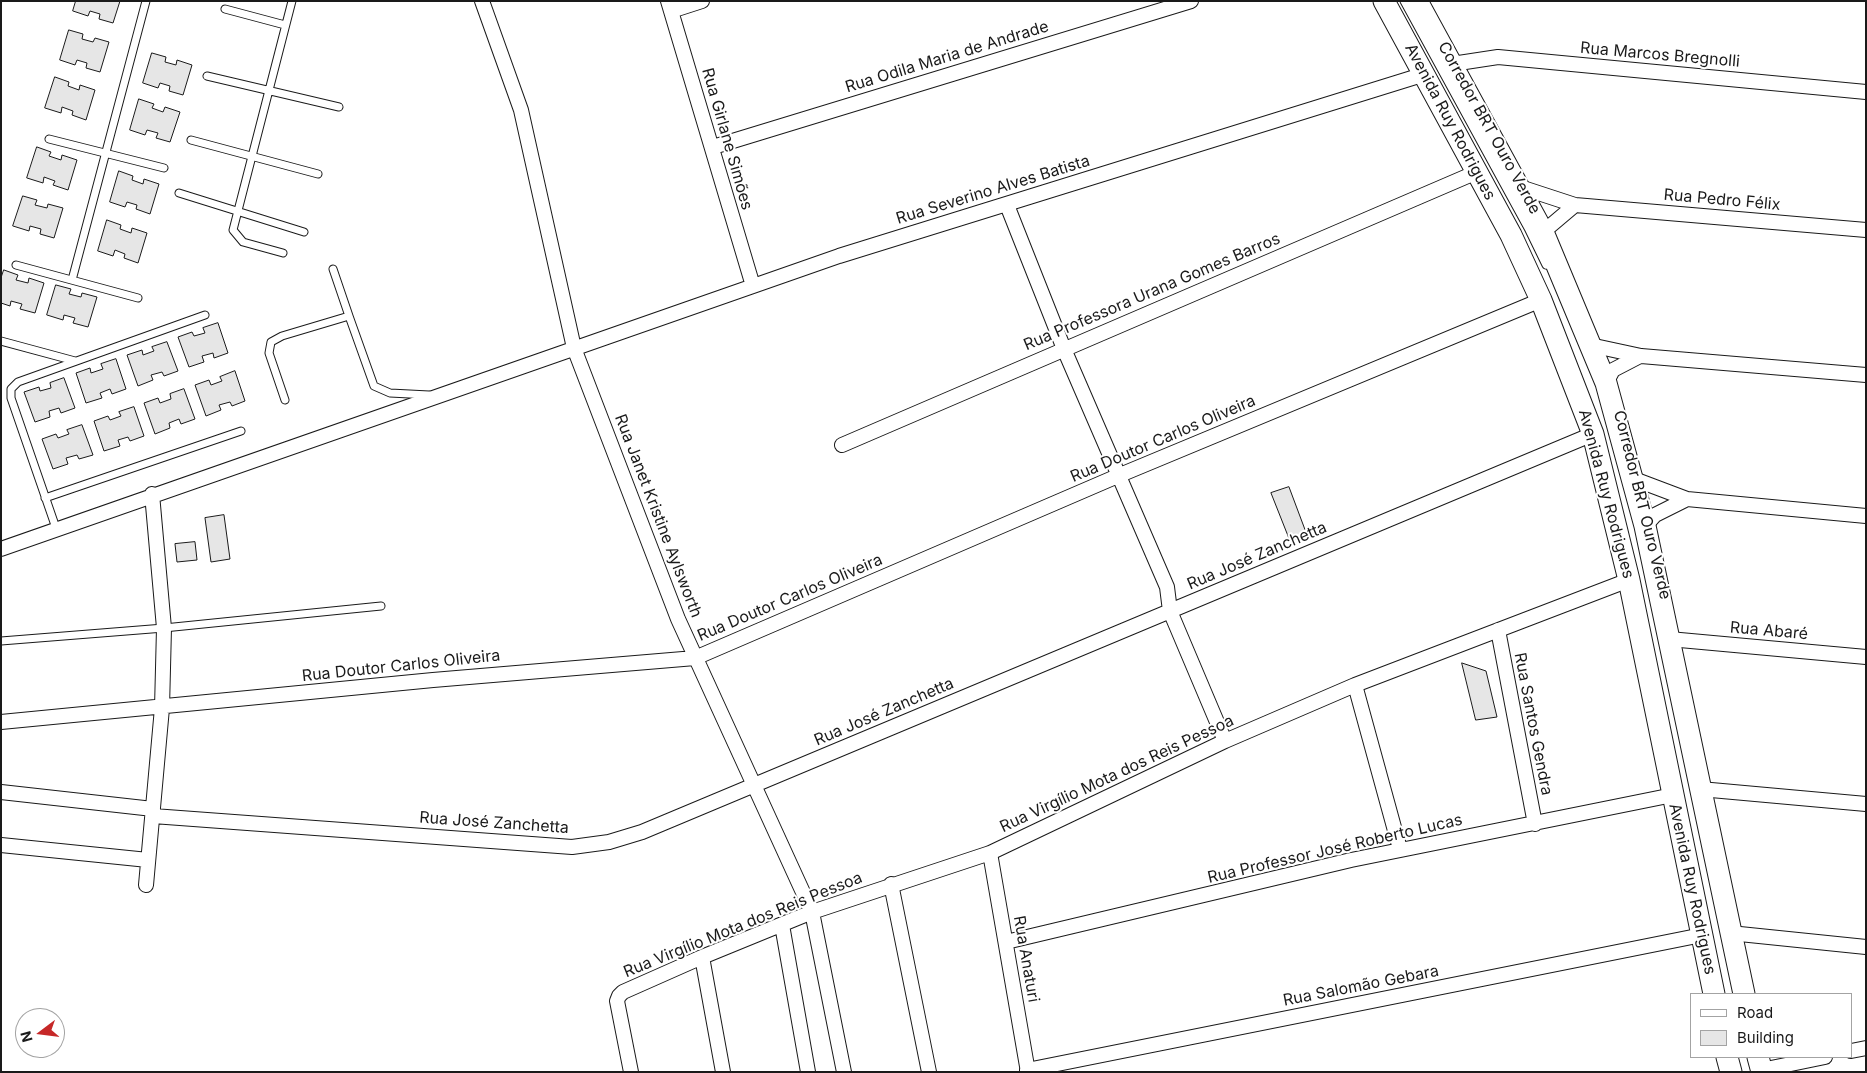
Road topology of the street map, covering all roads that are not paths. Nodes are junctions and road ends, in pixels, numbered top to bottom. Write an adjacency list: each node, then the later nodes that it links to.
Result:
1 (146, 1): 21 (lane)
2 (292, 1): 12 (lane)
3 (482, 1): 46 (street, Rua Janet Kristine Aylsworth)
4 (702, 1): 10 (street)
5 (1191, 1): 20 (street, Rua Odila Maria de Andrade)
6 (1384, 1): 13 (main road, Avenida Ruy Rodrigues)
7 (1392, 1): 13 (lane, Corredor BRT Ouro Verde)
8 (1404, 1): 13 (lane, Corredor BRT Ouro Verde)
9 (1417, 1): 13 (main road, Avenida Ruy Rodrigues)
10 (670, 6): 20 (street, Rua Girlane Simões)
11 (225, 9): 12 (lane)
12 (285, 25): 15 (lane)
13 (1437, 69): 16 (street, Rua Marcos Bregnolli); 24 (main road, Avenida Ruy Rodrigues); 26 (main road, Avenida Ruy Rodrigues); 28 (street, Rua Severino Alves Batista); 37 (lane, Corredor BRT Ouro Verde); 40 (lane, Corredor BRT Ouro Verde)
14 (207, 76): 15 (lane)
15 (268, 90): 17 (lane); 22 (lane)
16 (1866, 92)
17 (339, 108)
18 (49, 139): 21 (lane)
19 (191, 140): 22 (lane)
20 (713, 147): 39 (street, Rua Girlane Simões)
21 (105, 153): 23 (lane); 38 (lane)
22 (252, 156): 25 (lane); 30 (lane)
23 (164, 168)
24 (1477, 172): 40 (main road, Avenida Ruy Rodrigues); 47 (street, Rua Professora Urana Gomes Barros)
25 (318, 174)
26 (1520, 187): 29 (street, Rua Pedro Félix); 33 (main road, Avenida Ruy Rodrigues)
27 (179, 193): 30 (lane)
28 (1007, 205): 39 (street, Rua Severino Alves Batista); 47 (street)
29 (1575, 205): 31 (street, Rua Pedro Félix); 33 (street)
30 (238, 211): 32 (lane); 34 (lane)
31 (1866, 230)
32 (304, 232)
33 (1543, 232): 45 (main road, Avenida Ruy Rodrigues)
34 (283, 253)
35 (16, 264): 38 (lane)
36 (333, 269): 43 (lane)
37 (1548, 270)
38 (72, 280): 41 (lane)
39 (753, 286): 46 (street, Rua Severino Alves Batista)
40 (1542, 291): 57 (main road, Avenida Ruy Rodrigues); 60 (street, Rua Doutor Carlos Oliveira)
41 (138, 298)
42 (204, 316): 49 (lane)
43 (349, 316): 52 (lane); 53 (lane)
44 (2, 341): 49 (lane)
45 (1590, 345): 48 (street); 51 (main road, Avenida Ruy Rodrigues)
46 (574, 348): 52 (street, Rua Severino Alves Batista); 76 (street, Rua Janet Kristine Aylsworth)
47 (1064, 350): 58 (street, Rua Professora Urana Gomes Barros); 60 (street)
48 (1640, 356): 50 (street); 51 (street)
49 (75, 361): 63 (lane)
50 (1866, 375)
51 (1606, 383): 61 (main road, Avenida Ruy Rodrigues)
52 (437, 395): 62 (street, Rua Severino Alves Batista)
53 (285, 400)
54 (1592, 408): 59 (lane, Corredor BRT Ouro Verde)
55 (1606, 412): 69 (lane, Corredor BRT Ouro Verde)
56 (241, 431): 63 (lane)
57 (1593, 434): 69 (main road, Avenida Ruy Rodrigues); 71 (street, Rua José Zanchetta)
58 (842, 445)
59 (1610, 470)
60 (1120, 475): 71 (street); 76 (street, Rua Doutor Carlos Oliveira)
61 (1634, 479): 64 (street); 66 (main road, Avenida Ruy Rodrigues)
62 (152, 494): 67 (street, Rua Severino Alves Batista); 72 (street)
63 (46, 498): 67 (lane)
64 (1687, 499): 65 (street); 66 (street)
65 (1866, 516)
66 (1645, 526): 69 (main road, Avenida Ruy Rodrigues)
67 (56, 528): 68 (street, Rua Severino Alves Batista)
68 (1, 549)
69 (1640, 571): 73 (street, Rua Virgílio Mota dos Reis Pessoa); 75 (main road, Avenida Ruy Rodrigues); 87 (main road, Avenida Ruy Rodrigues); 104 (lane, Corredor BRT Ouro Verde)
70 (380, 606): 72 (lane)
71 (1170, 611): 83 (street); 84 (street, Rua José Zanchetta)
72 (164, 628): 74 (lane); 81 (street)
73 (1498, 630): 79 (street, Rua Virgílio Mota dos Reis Pessoa); 90 (street, Rua Santos Gendra)
74 (1, 641)
75 (1667, 648): 77 (street, Rua Abaré); 85 (main road, Avenida Ruy Rodrigues)
76 (695, 658): 81 (street, Rua Doutor Carlos Oliveira); 84 (street, Rua Janet Kristine Aylsworth)
77 (1866, 658)
78 (1668, 677): 80 (lane)
79 (1354, 685): 83 (street, Rua Virgílio Mota dos Reis Pessoa); 92 (street)
80 (1672, 696)
81 (162, 708): 82 (street, Rua Doutor Carlos Oliveira); 89 (street)
82 (1, 722)
83 (1225, 741): 93 (street, Rua Virgílio Mota dos Reis Pessoa)
84 (754, 785): 89 (street, Rua José Zanchetta); 97 (street, Rua Janet Kristine Aylsworth)
85 (1700, 789): 88 (street); 99 (main road, Avenida Ruy Rodrigues)
86 (1, 792): 89 (street, Rua José Zanchetta)
87 (1672, 795): 90 (street, Rua Professor José Roberto Lucas); 99 (main road, Avenida Ruy Rodrigues)
88 (1866, 804)
89 (153, 812): 94 (street)
90 (1535, 824): 92 (street, Rua Professor José Roberto Lucas)
91 (1, 846): 94 (street)
92 (1400, 849): 100 (street, Rua Professor José Roberto Lucas)
93 (990, 853): 95 (street, Rua Virgílio Mota dos Reis Pessoa); 100 (street, Rua Anaturi)
94 (148, 860): 96 (street)
95 (891, 884): 97 (street, Rua Virgílio Mota dos Reis Pessoa); 117 (street)
96 (146, 885)
97 (812, 912): 98 (street, Rua Virgílio Mota dos Reis Pessoa); 116 (street, Rua Janet Kristine Aylsworth)
98 (782, 925): 102 (street, Rua Virgílio Mota dos Reis Pessoa); 115 (street)
99 (1719, 933): 101 (street, Rua Salomão Gebara); 103 (main road, Avenida Ruy Rodrigues); 105 (main road, Avenida Ruy Rodrigues); 112 (street, Rua Salomão Gebara)
100 (1006, 942): 112 (street, Rua Anaturi)
101 (1866, 947)
102 (702, 957): 113 (street, Rua Virgílio Mota dos Reis Pessoa); 114 (street)
103 (1714, 993)
104 (1722, 993)
105 (1744, 993)
106 (1866, 1048): 107 (street)
107 (1852, 1052)
108 (1727, 1058): 118 (main road)
109 (1735, 1058): 119 (lane)
110 (1819, 1058): 111 (street)
111 (1760, 1068)
112 (1028, 1071)
113 (631, 1072)
114 (723, 1072)
115 (808, 1072)
116 (844, 1072)
117 (929, 1072)
118 (1731, 1072)
119 (1738, 1072)

